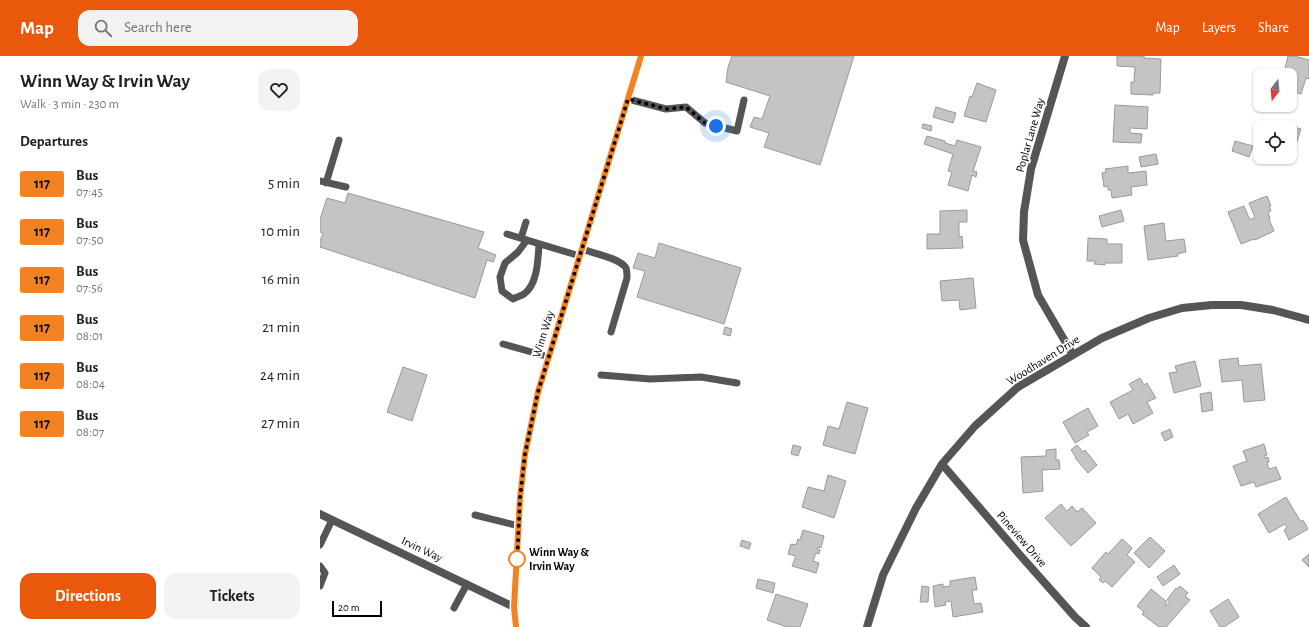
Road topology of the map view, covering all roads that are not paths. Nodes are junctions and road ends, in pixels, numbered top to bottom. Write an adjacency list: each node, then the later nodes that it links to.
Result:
1 (641, 56): 3 (street, Winn Way)
2 (1066, 56): 16 (street, Poplar Lane Way)
3 (628, 99): 4 (lane); 12 (street, Winn Way)
4 (744, 100)
5 (339, 140): 6 (lane)
6 (323, 182): 7 (lane)
7 (346, 187)
8 (526, 222): 10 (lane)
9 (506, 234): 10 (lane)
10 (524, 239): 11 (lane); 11 (lane)
11 (539, 244): 12 (lane)
12 (581, 253): 14 (lane); 17 (street, Winn Way)
13 (1309, 320): 16 (street, Woodhaven Drive)
14 (611, 332)
15 (503, 344): 17 (lane)
16 (1073, 355): 20 (street, Woodhaven Drive)
17 (549, 357): 24 (street, Winn Way)
18 (601, 375): 19 (lane)
19 (737, 383)
20 (942, 464): 32 (street, Woodhaven Drive); 33 (street, Pineview Drive)
21 (320, 514): 23 (street, Irvin Way)
22 (475, 515): 24 (lane)
23 (332, 520): 25 (lane); 27 (street, Irvin Way)
24 (519, 526): 29 (street, Winn Way)
25 (320, 545)
26 (320, 566): 28 (lane)
27 (467, 584): 29 (street, Irvin Way); 30 (lane)
28 (320, 586)
29 (514, 607): 31 (street, Winn Way)
30 (454, 608)
31 (516, 627)
32 (867, 627)
33 (1086, 627)

